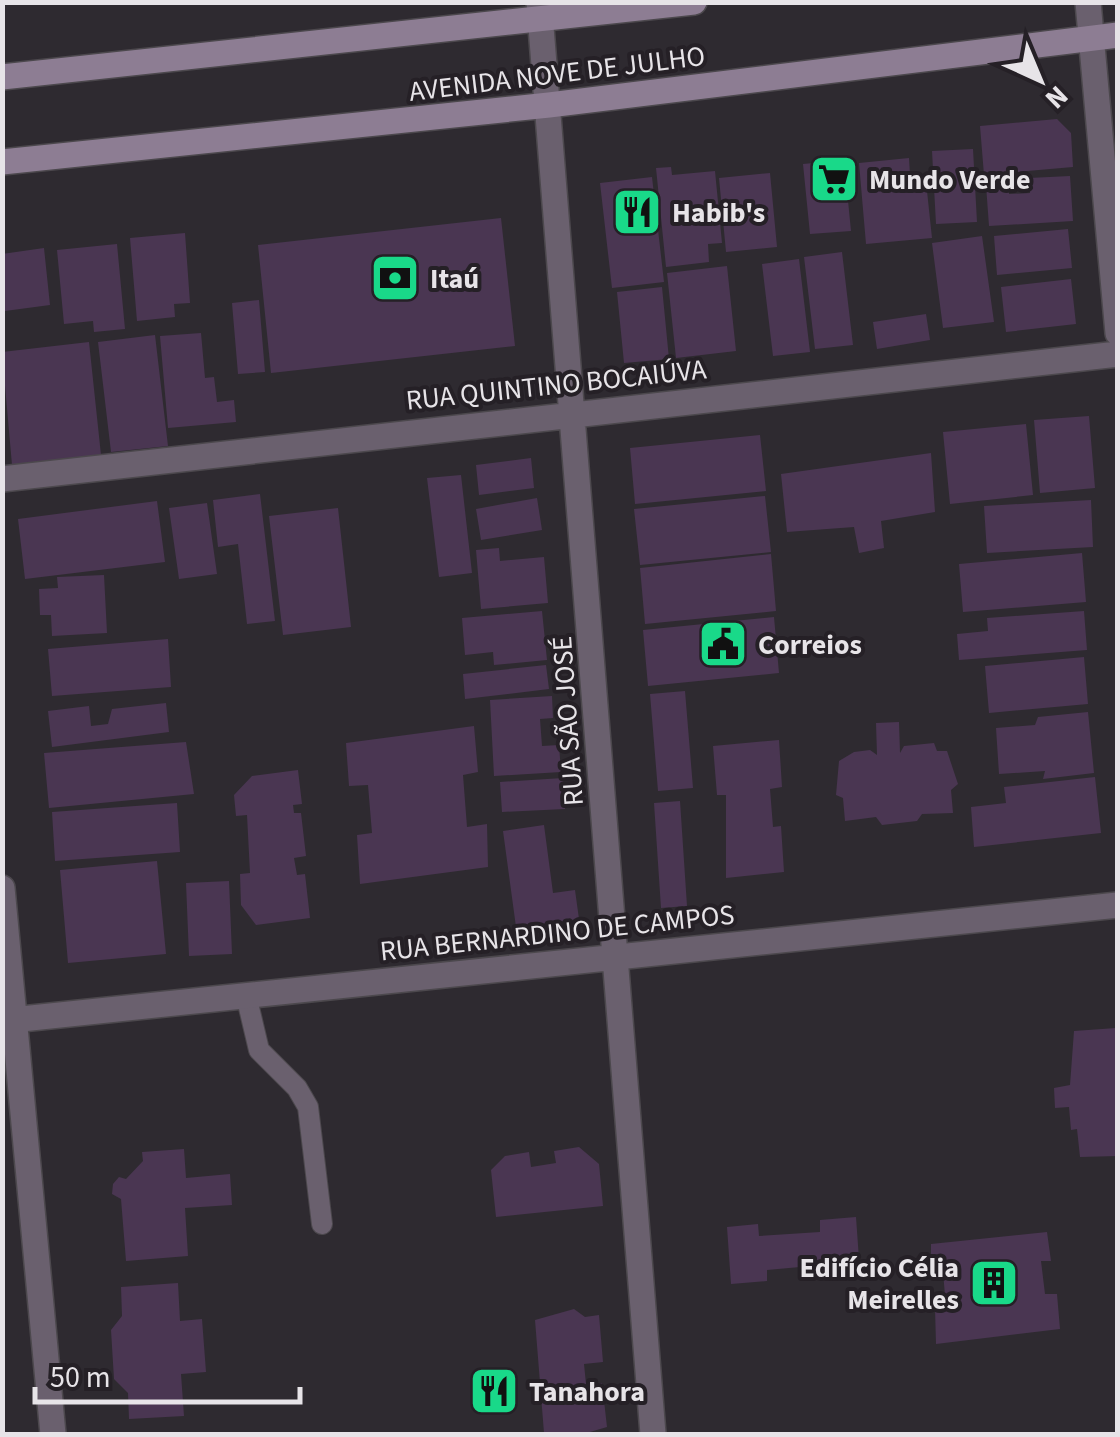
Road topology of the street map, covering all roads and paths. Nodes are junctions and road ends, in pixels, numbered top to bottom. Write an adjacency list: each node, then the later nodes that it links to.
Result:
1 (1088, 2): 4 (street)
2 (691, 3): 3 (main road, AVENIDA NOVE DE JULHO)
3 (540, 12): 5 (main road, AVENIDA NOVE DE JULHO); 6 (street, RUA SÃO JOSÉ)
4 (1105, 36): 6 (main road, AVENIDA NOVE DE JULHO); 8 (street)
5 (2, 77)
6 (549, 106): 7 (main road, AVENIDA NOVE DE JULHO); 10 (street, RUA SÃO JOSÉ)
7 (2, 162)
8 (1118, 333)
9 (1118, 354): 10 (street, RUA QUINTINO BOCAIÚVA)
10 (573, 412): 11 (street, RUA QUINTINO BOCAIÚVA); 14 (street, RUA SÃO JOSÉ)
11 (2, 479)
12 (2, 888): 16 (street)
13 (1118, 905): 14 (street, RUA BERNARDINO DE CAMPOS)
14 (615, 956): 15 (street, RUA BERNARDINO DE CAMPOS); 19 (street, RUA SÃO JOSÉ)
15 (246, 995): 16 (street, RUA BERNARDINO DE CAMPOS); 17 (lane)
16 (8, 1020): 18 (street)
17 (322, 1224)
18 (53, 1434)
19 (654, 1434)

